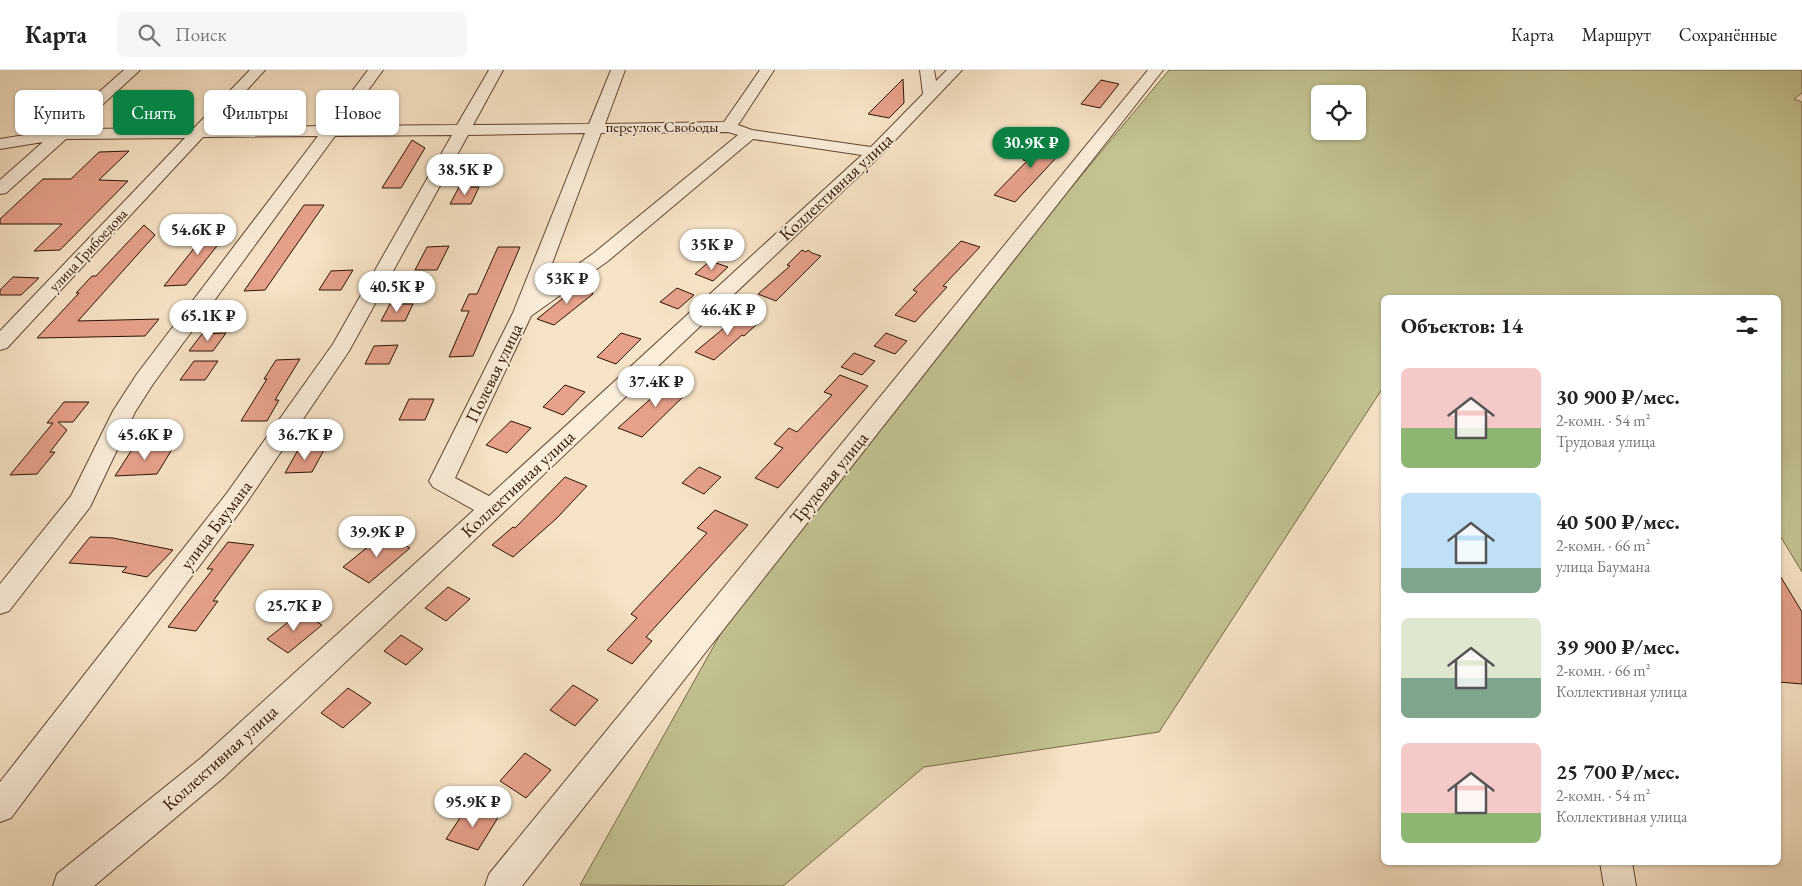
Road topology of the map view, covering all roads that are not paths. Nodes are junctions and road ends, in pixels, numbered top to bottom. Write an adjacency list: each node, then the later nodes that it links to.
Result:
1 (133, 70): 12 (street)
2 (258, 70): 19 (street, улица Грибоедова)
3 (376, 70): 10 (street)
4 (496, 70): 16 (street, улица Баумана)
5 (618, 70): 14 (street, Полевая улица)
6 (767, 70): 13 (street)
7 (926, 70): 11 (street)
8 (956, 70): 11 (street, Коллективная улица)
9 (1156, 70): 34 (street, Трудовая улица)
10 (361, 90)
11 (931, 95): 25 (street, Коллективная улица)
12 (103, 97)
13 (729, 127): 14 (street, переулок Свободы); 20 (street, переулок Свободы)
14 (595, 128): 16 (street, переулок Свободы); 27 (street, Полевая улица)
15 (399, 131): 16 (street, переулок Свободы)
16 (463, 131): 31 (street, улица Баумана)
17 (316, 132): 19 (street, переулок Свободы)
18 (103, 134): 19 (street, переулок Свободы)
19 (198, 134): 28 (street, улица Грибоедова)
20 (750, 134): 25 (street, переулок Свободы); 27 (street)
21 (57, 135): 24 (street, переулок Свободы)
22 (62, 135): 26 (street)
23 (326, 135): 30 (street)
24 (0, 144)
25 (875, 152): 29 (street, Коллективная улица)
26 (0, 189)
27 (523, 313): 29 (street, Полевая улица)
28 (0, 343)
29 (491, 508): 33 (street, Коллективная улица)
30 (0, 603)
31 (0, 807)
32 (1616, 865): 35 (street)
33 (69, 886)
34 (501, 886)
35 (1620, 886)

